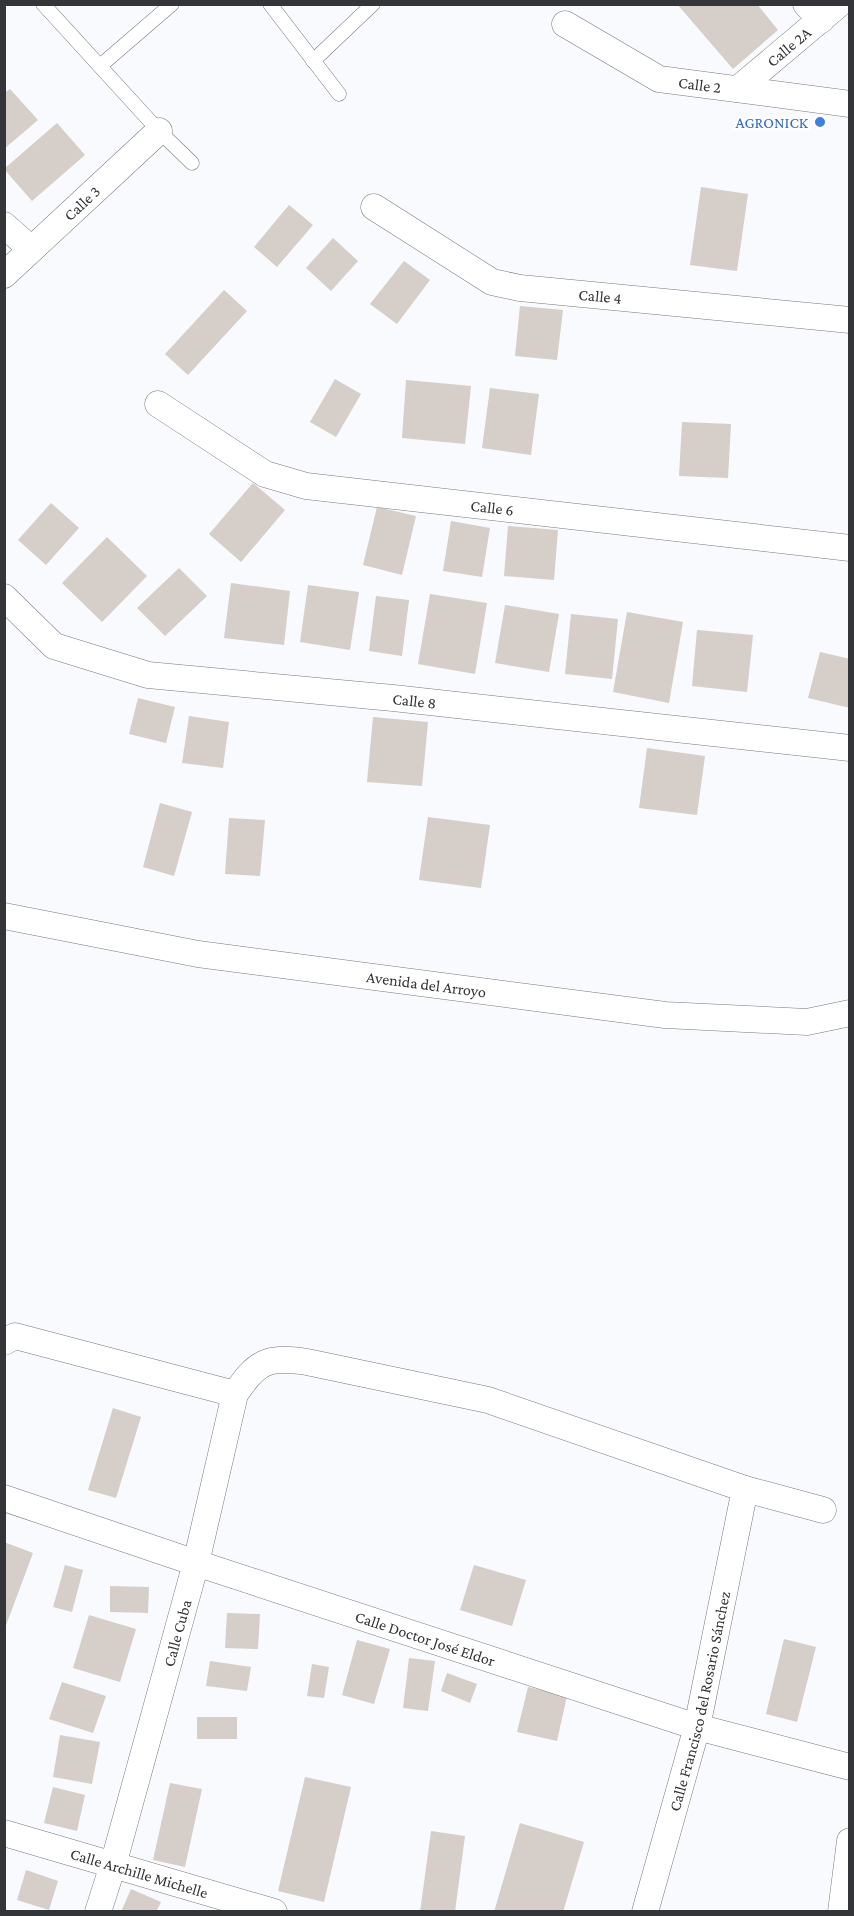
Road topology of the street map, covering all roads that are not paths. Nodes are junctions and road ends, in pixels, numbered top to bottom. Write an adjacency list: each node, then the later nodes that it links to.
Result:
1 (43, 4): 8 (lane)
2 (172, 4): 8 (lane)
3 (270, 4): 7 (lane)
4 (373, 4): 7 (lane)
5 (822, 10): 9 (street, Calle 2A)
6 (565, 24): 9 (street, Calle 2)
7 (313, 61): 10 (lane)
8 (100, 66): 12 (lane)
9 (738, 89): 11 (street, Calle 2)
10 (339, 94)
11 (849, 104)
12 (159, 131): 13 (lane); 16 (street, Calle 3)
13 (192, 163)
14 (374, 207): 18 (street, Calle 4)
15 (4, 225): 16 (street)
16 (31, 249): 17 (street, Calle 3)
17 (4, 275)
18 (849, 320)
19 (158, 404): 20 (street, Calle 6)
20 (849, 548)
21 (4, 597): 22 (street, Calle 8)
22 (849, 748)
23 (4, 916): 24 (street, Avenida del Arroyo)
24 (849, 1013)
25 (4, 1342): 26 (street)
26 (235, 1394): 27 (street, Calle Cuba); 30 (street, Calle Cuba)
27 (745, 1489): 29 (street); 31 (street, Calle Francisco del Rosario Sánchez)
28 (4, 1498): 30 (street, Calle Doctor José Eldor)
29 (823, 1510)
30 (196, 1563): 31 (street, Calle Doctor José Eldor); 35 (street, Calle Cuba)
31 (697, 1726): 32 (street, Calle Doctor José Eldor); 38 (street, Calle Francisco del Rosario Sánchez)
32 (849, 1767)
33 (4, 1833): 35 (street, Calle Archille Michelle)
34 (849, 1841): 39 (street)
35 (113, 1865): 36 (street, Calle Cuba); 37 (street, Calle Archille Michelle)
36 (98, 1911)
37 (274, 1911)
38 (645, 1911)
39 (841, 1911)

